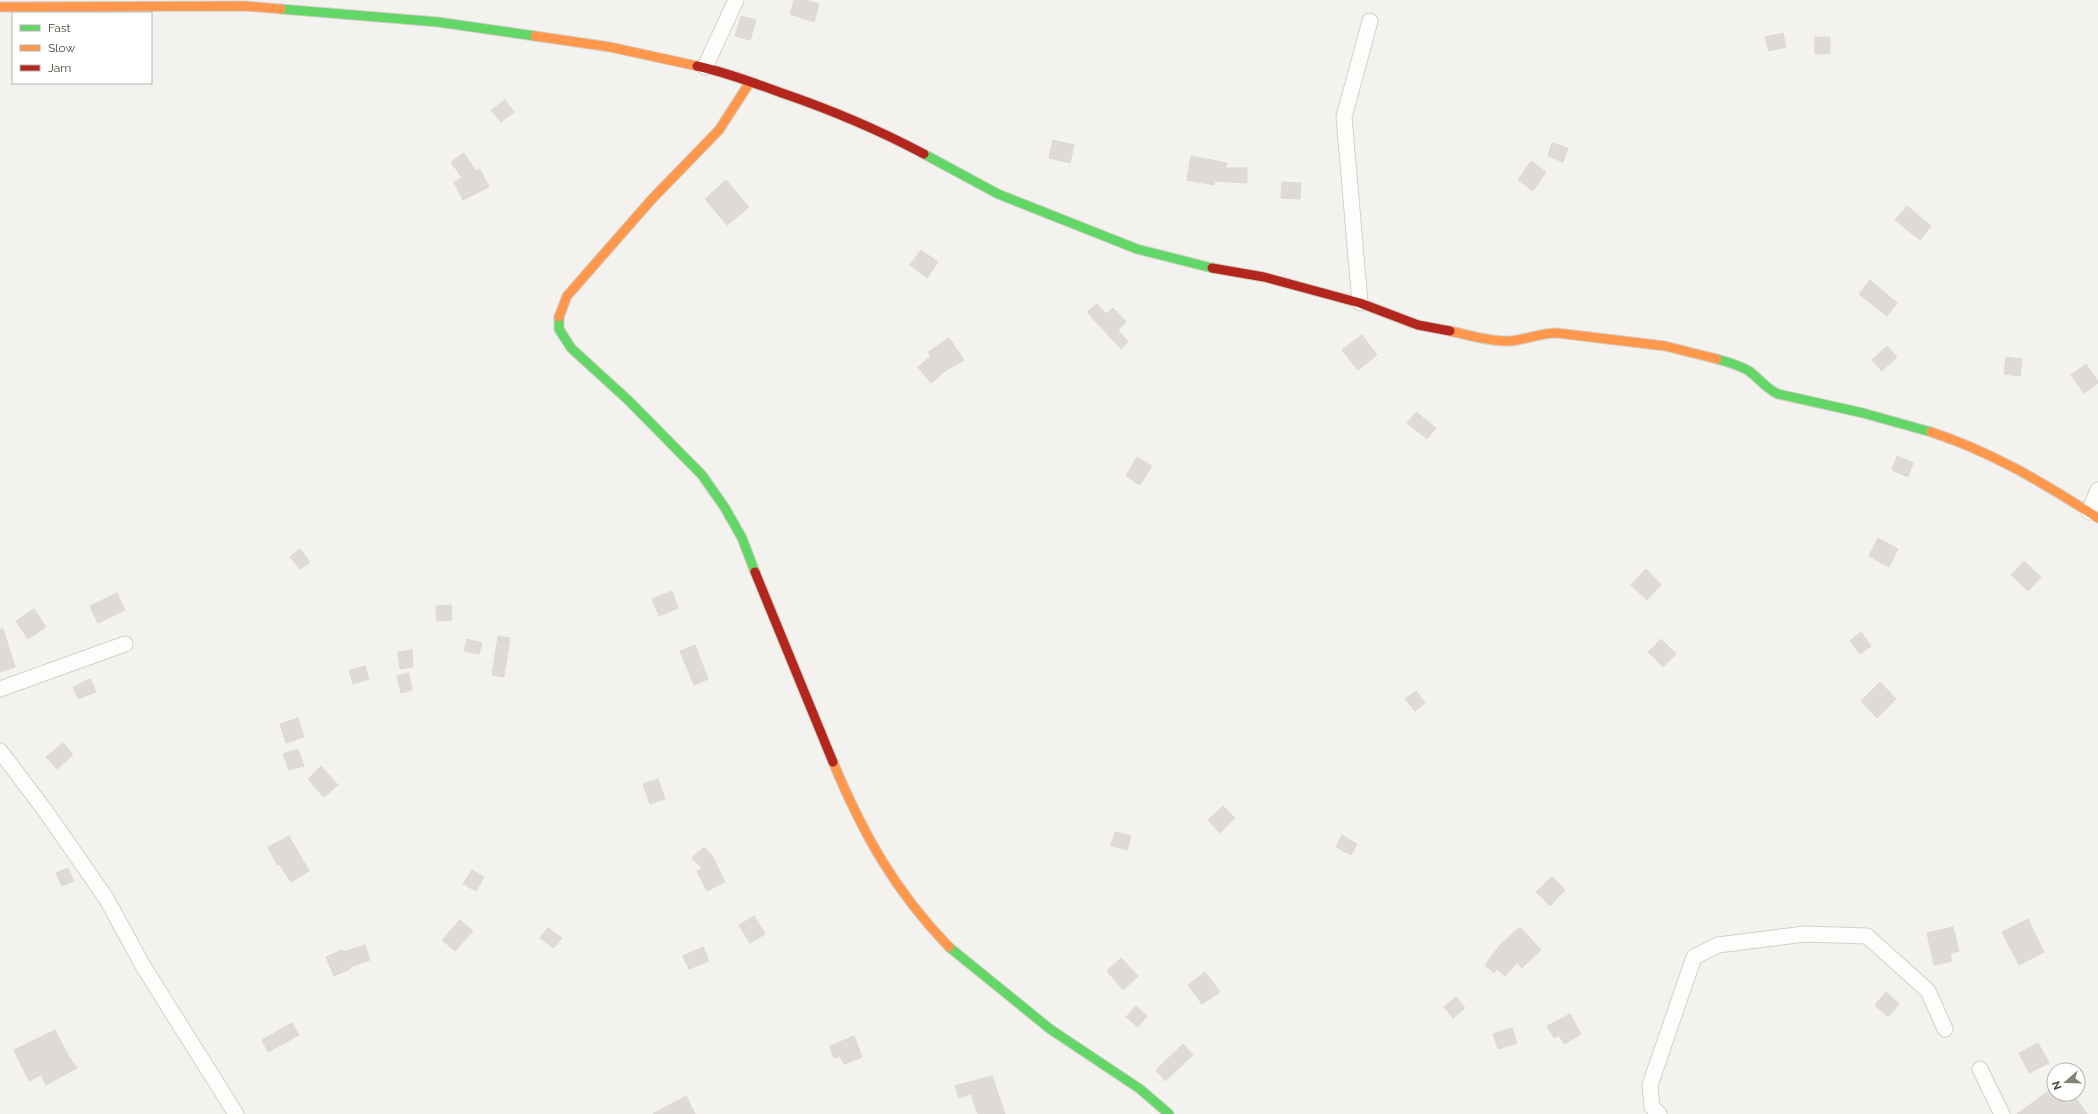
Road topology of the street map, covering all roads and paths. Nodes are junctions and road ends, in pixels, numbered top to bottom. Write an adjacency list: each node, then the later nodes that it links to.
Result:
1 (736, 0): 4 (street)
2 (0, 7): 4 (street)
3 (1370, 21): 6 (street)
4 (705, 67): 5 (street)
5 (750, 82): 6 (street); 15 (street)
6 (1360, 303): 8 (street)
7 (2098, 490): 8 (street)
8 (2093, 515)
9 (125, 644): 10 (street)
10 (0, 689)
11 (0, 751): 14 (street)
12 (1945, 1029): 16 (street)
13 (1980, 1069): 17 (street)
14 (236, 1114)
15 (1169, 1114)
16 (1659, 1114)
17 (2002, 1114)

